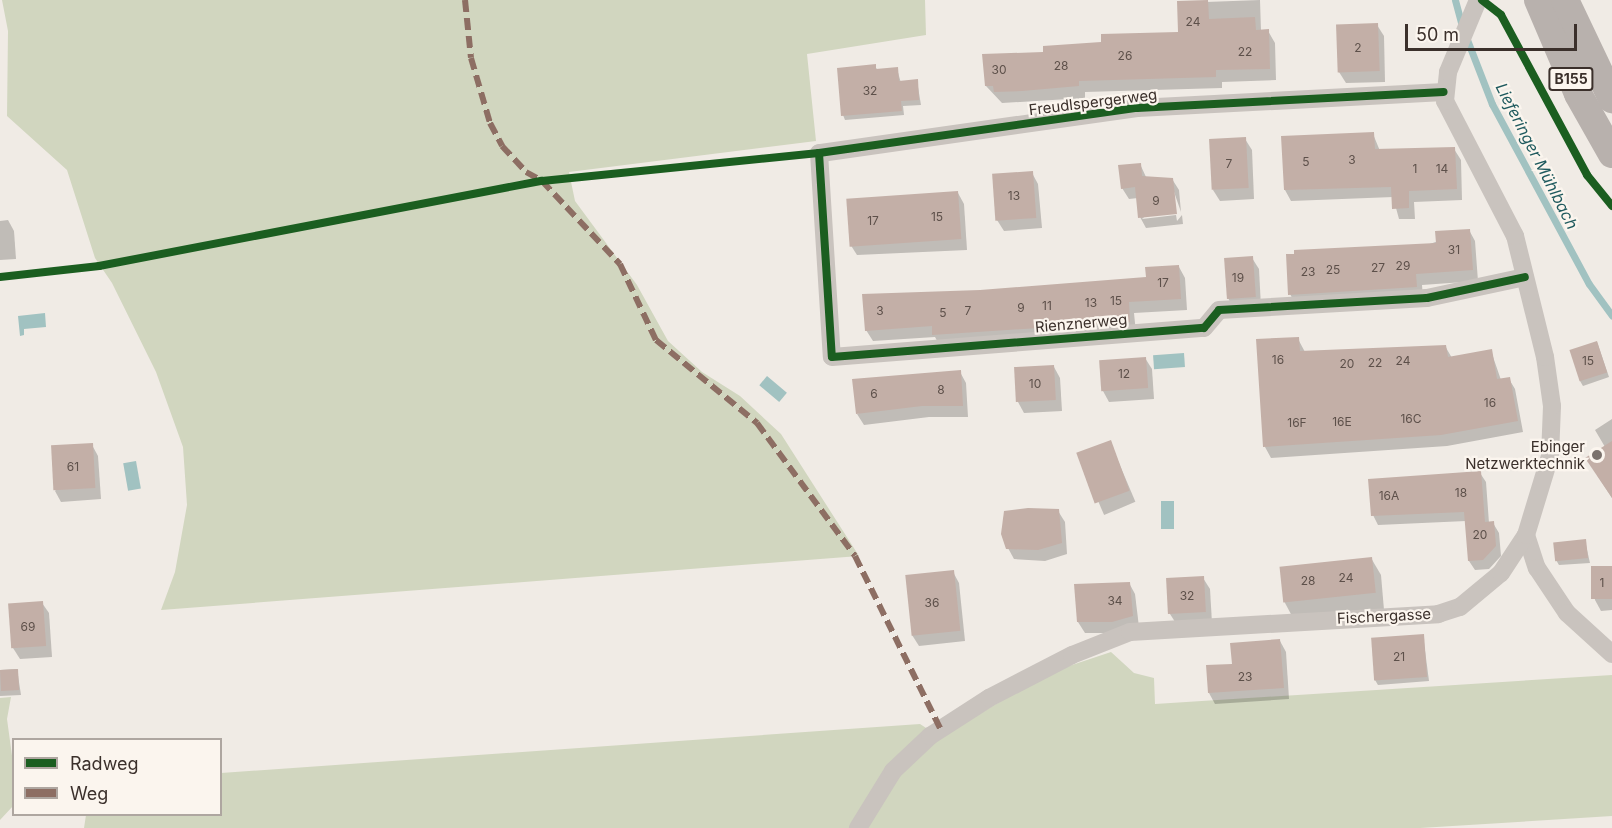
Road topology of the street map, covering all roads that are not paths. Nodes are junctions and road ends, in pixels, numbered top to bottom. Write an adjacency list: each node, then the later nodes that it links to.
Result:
1 (1538, 0): 7 (main road, B155)
2 (1565, 0): 5 (main road, B155)
3 (1475, 7): 4 (street)
4 (1444, 92): 6 (street, Freudlspergerweg); 8 (street, Fischergasse)
5 (1612, 99)
6 (819, 153): 8 (street, Rienznerweg)
7 (1612, 154)
8 (1525, 277): 9 (street, Fischergasse)
9 (1527, 535): 10 (street); 11 (street, Fischergasse)
10 (1612, 654)
11 (858, 828)

